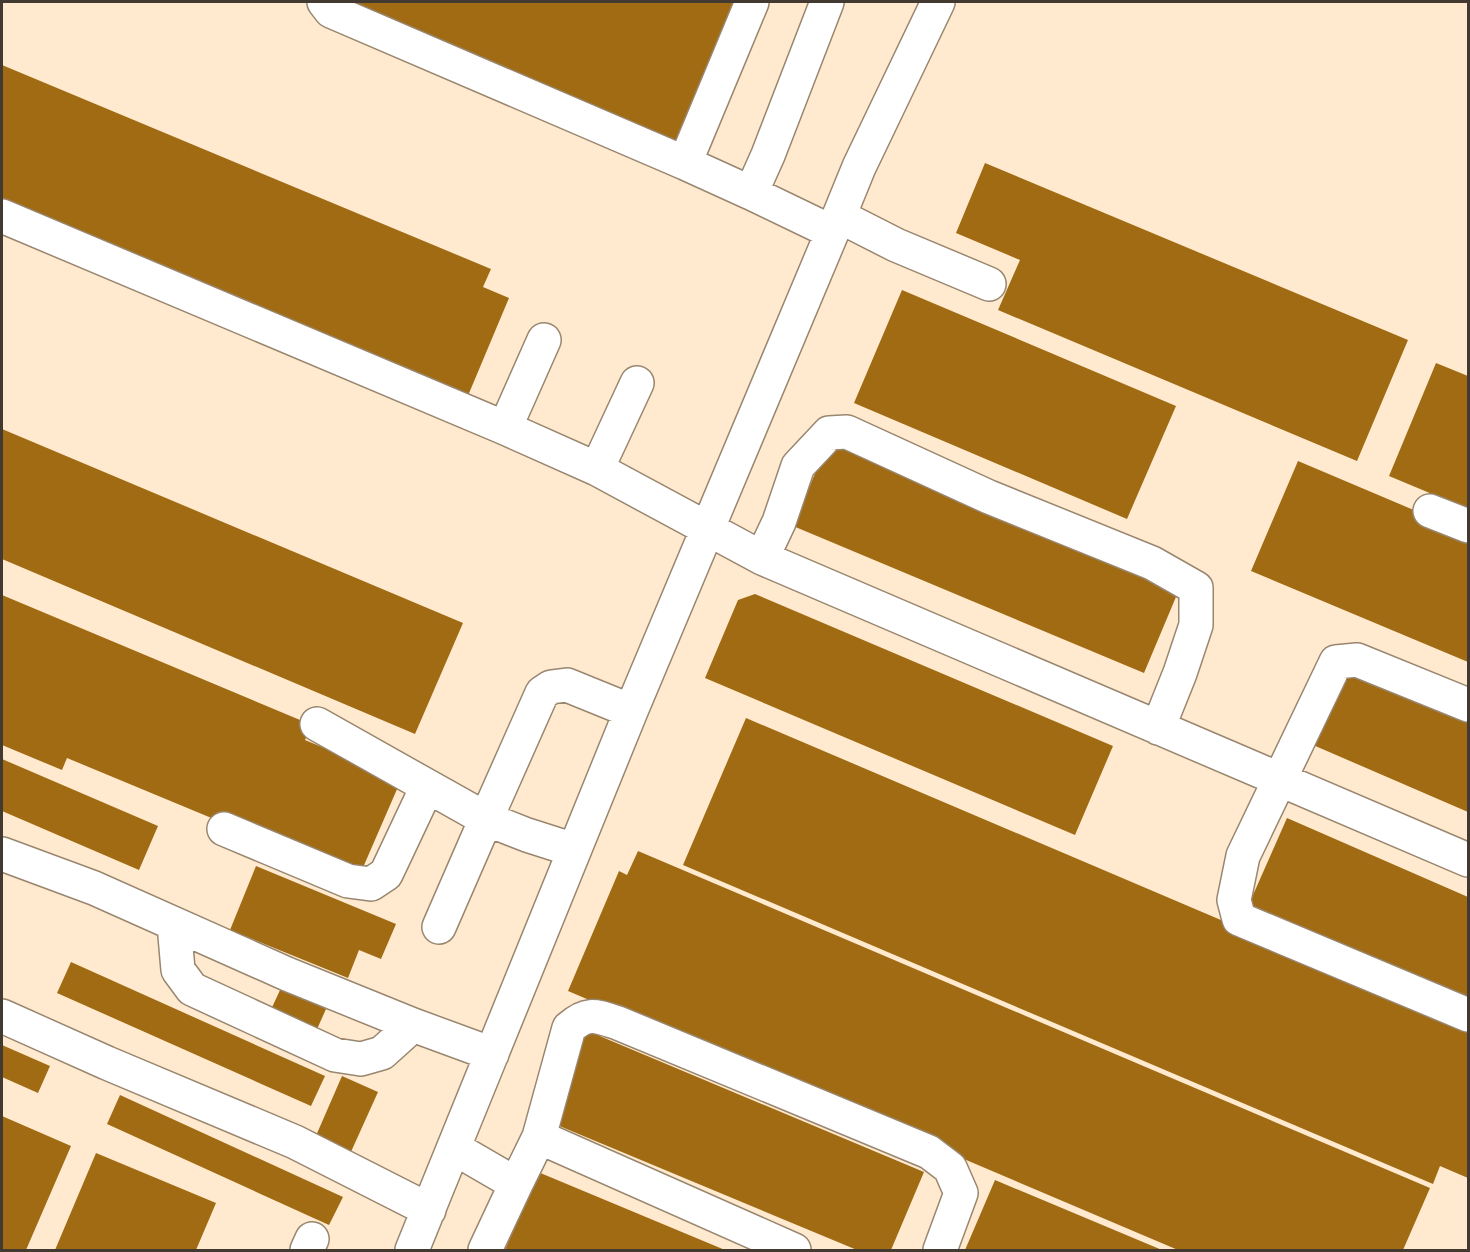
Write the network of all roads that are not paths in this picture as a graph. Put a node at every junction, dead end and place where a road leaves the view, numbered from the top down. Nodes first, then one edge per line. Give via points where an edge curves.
1 (324, 2) edge
2 (752, 2) edge
3 (827, 2) edge
4 (938, 2) edge
5 (685, 163) junction
6 (751, 193) junction
7 (2, 216) edge
8 (836, 224) junction
9 (989, 284) dead end
10 (544, 340) dead end
11 (637, 383) dead end
12 (505, 428) junction
13 (597, 469) junction
14 (1430, 511) dead end
15 (1468, 526) edge
16 (707, 529) junction
17 (762, 558) junction
18 (1468, 705) edge
19 (631, 711) junction
20 (317, 724) dead end
21 (1158, 728) junction
22 (1280, 781) junction
23 (427, 787) junction
24 (486, 819) junction
25 (224, 829) dead end
26 (574, 850) junction
27 (2, 854) edge
28 (1468, 860) edge
29 (174, 924) junction
30 (439, 927) dead end
31 (1468, 1015) edge
32 (2, 1016) edge
33 (413, 1025) junction
34 (492, 1054) junction
35 (539, 1137) junction
36 (454, 1148) junction
37 (516, 1184) junction
38 (429, 1210) junction
39 (412, 1251) edge
40 (485, 1251) edge
41 (794, 1251) edge
42 (940, 1251) edge

1 - 5 street via 331,11
2 - 5 street
3 - 6 street
4 - 8 street
5 - 6 street
6 - 8 street
7 - 12 street
8 - 9 street
8 - 16 street
10 - 12 street
11 - 13 street
12 - 13 street
13 - 16 street
14 - 15 street
16 - 17 street
16 - 19 street
17 - 21 street
17 - 21 street via 798,466 829,434 847,432 989,497 1152,563 1196,588 1196,625
18 - 22 street via 1357,660 1336,662
19 - 24 street via 567,686 551,687 542,693
19 - 26 street
20 - 23 street
21 - 22 street
22 - 28 street
22 - 31 street via 1243,856 1234,900 1239,919
23 - 24 street
23 - 25 street via 386,874 372,884 348,881
24 - 26 street
24 - 30 street
26 - 34 street
27 - 29 street via 94,888
29 - 33 street
29 - 33 street via 178,970 192,989 335,1055 361,1059 382,1053
32 - 38 street via 295,1142
33 - 34 street
34 - 36 street
35 - 37 street
35 - 41 street
35 - 42 street via 569,1028 580,1019 593,1016 618,1023 929,1152 950,1168 961,1193
36 - 37 street
36 - 38 street
37 - 40 street
38 - 39 street

